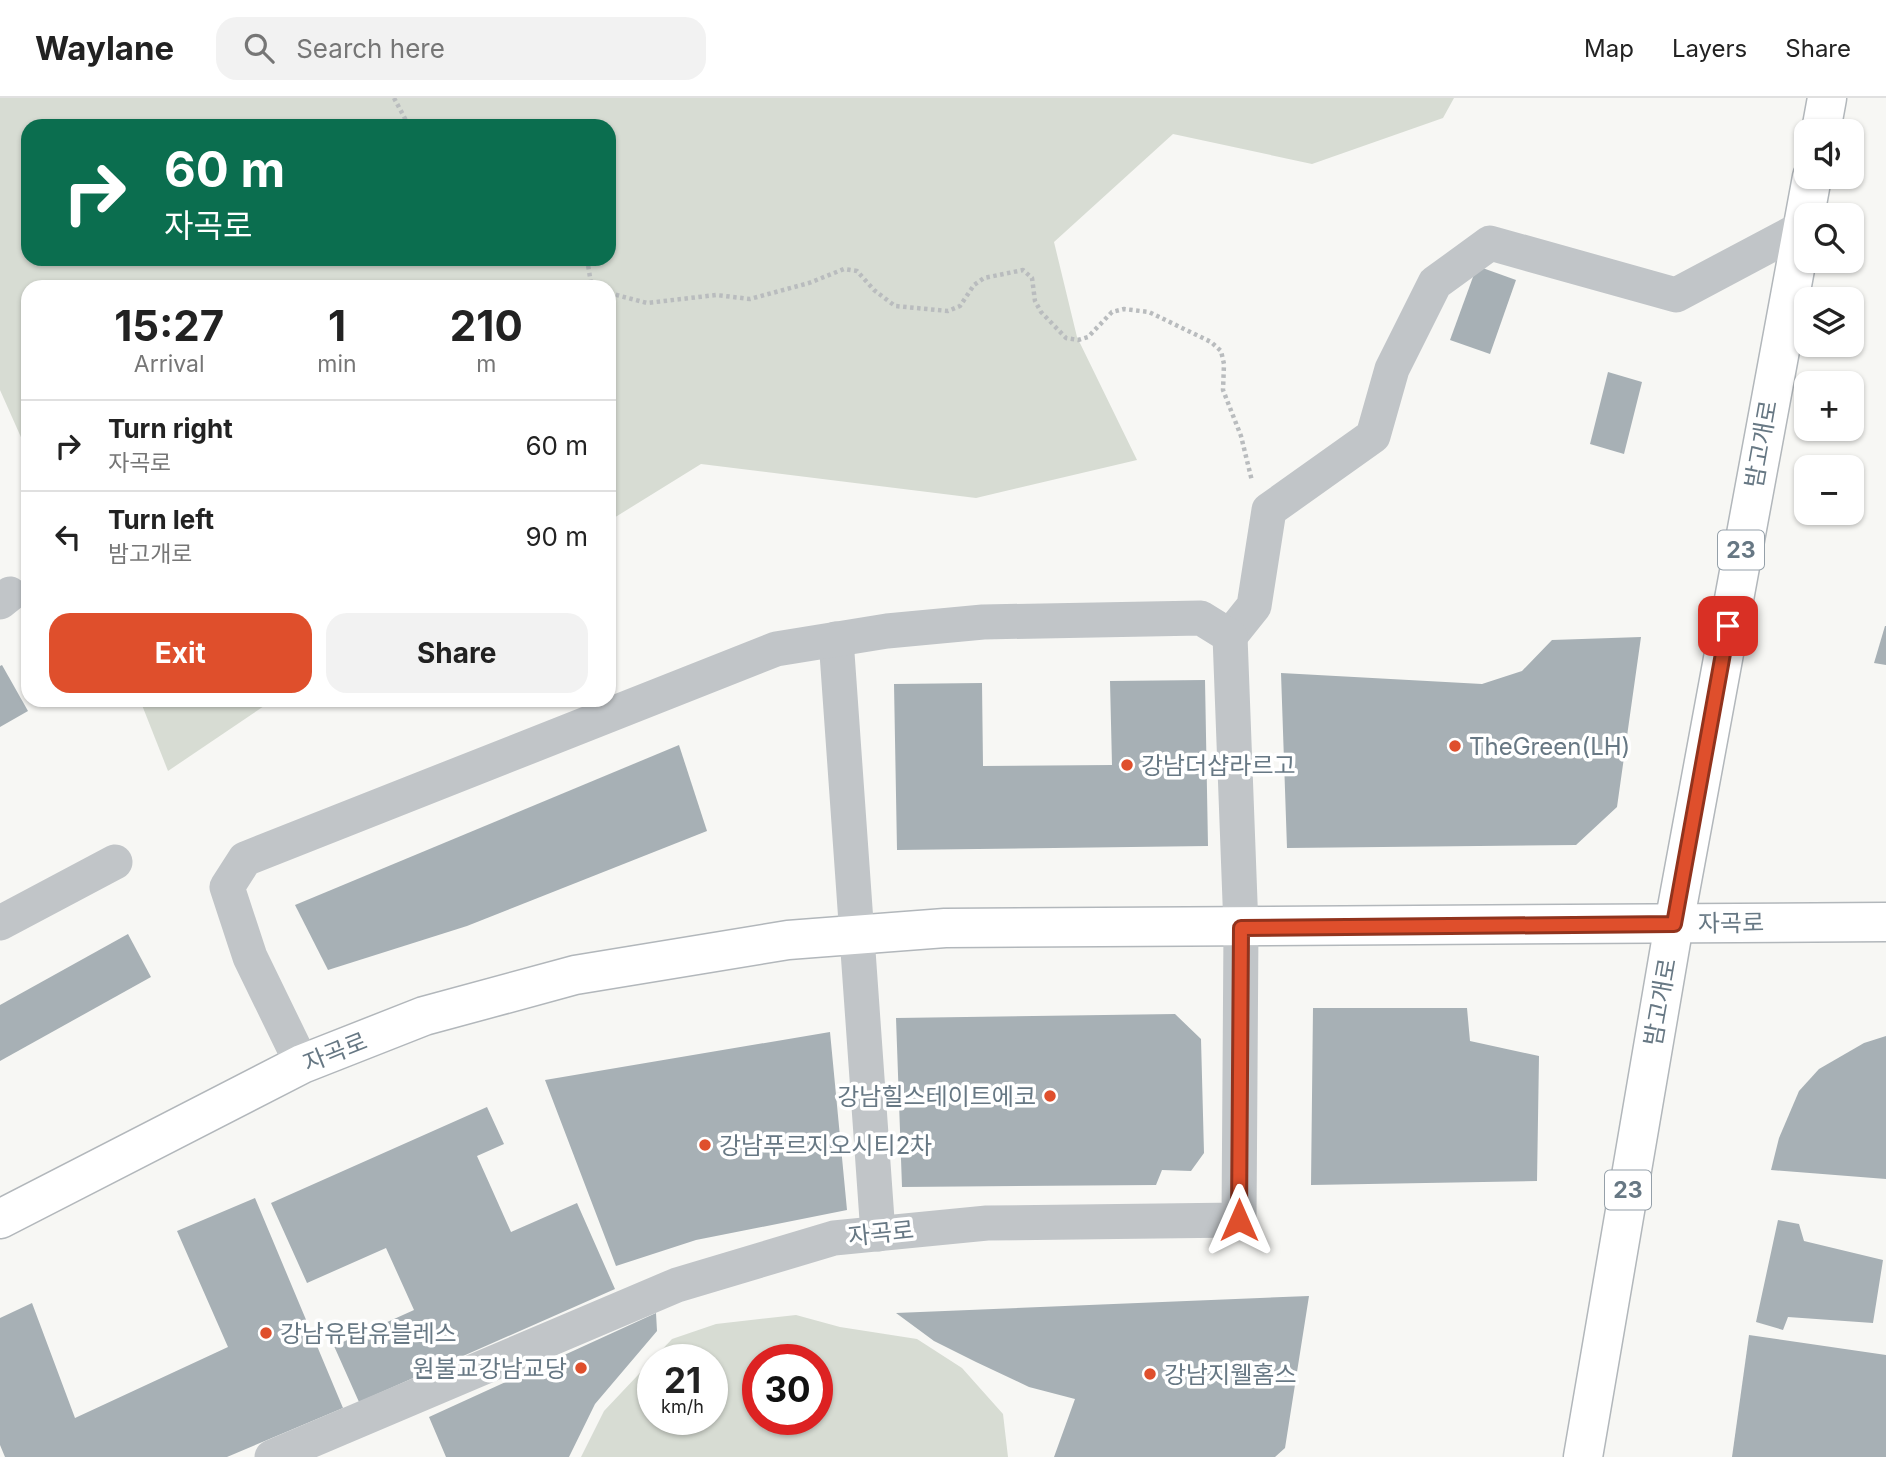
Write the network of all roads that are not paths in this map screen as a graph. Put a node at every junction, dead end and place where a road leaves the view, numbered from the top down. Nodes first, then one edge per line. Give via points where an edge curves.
1 (1827, 98) edge
2 (1823, 119) edge
3 (1794, 232) edge
4 (1794, 272) edge
5 (1230, 636) junction
6 (836, 639) junction
7 (115, 862) dead end
8 (1886, 922) edge
9 (0, 923) edge
10 (1674, 924) junction
11 (1241, 928) junction
12 (855, 935) junction
13 (302, 1064) junction
14 (0, 1219) edge
15 (878, 1234) junction
16 (272, 1457) edge
17 (1583, 1457) edge

1 - 2 main road
3 - 5 street via 1676,295 1490,243 1435,283 1392,369 1373,436 1269,510 1254,606
4 - 10 main road, 밤고개로 / 23
5 - 6 street via 1201,618 983,622
5 - 11 street
6 - 12 street
6 - 13 street via 776,649 245,859 227,887 250,957
7 - 9 street
8 - 10 main road, 자곡로
10 - 11 main road, 자곡로
10 - 17 main road, 밤고개로 / 23
11 - 12 main road, 자곡로 via 945,928
11 - 15 street, 자곡로 via 1239,1220 987,1223
12 - 13 main road, 자곡로 via 788,940 575,975 424,1016
12 - 15 street
13 - 14 main road, 자곡로
15 - 16 street, 자곡로 via 834,1238 677,1285

